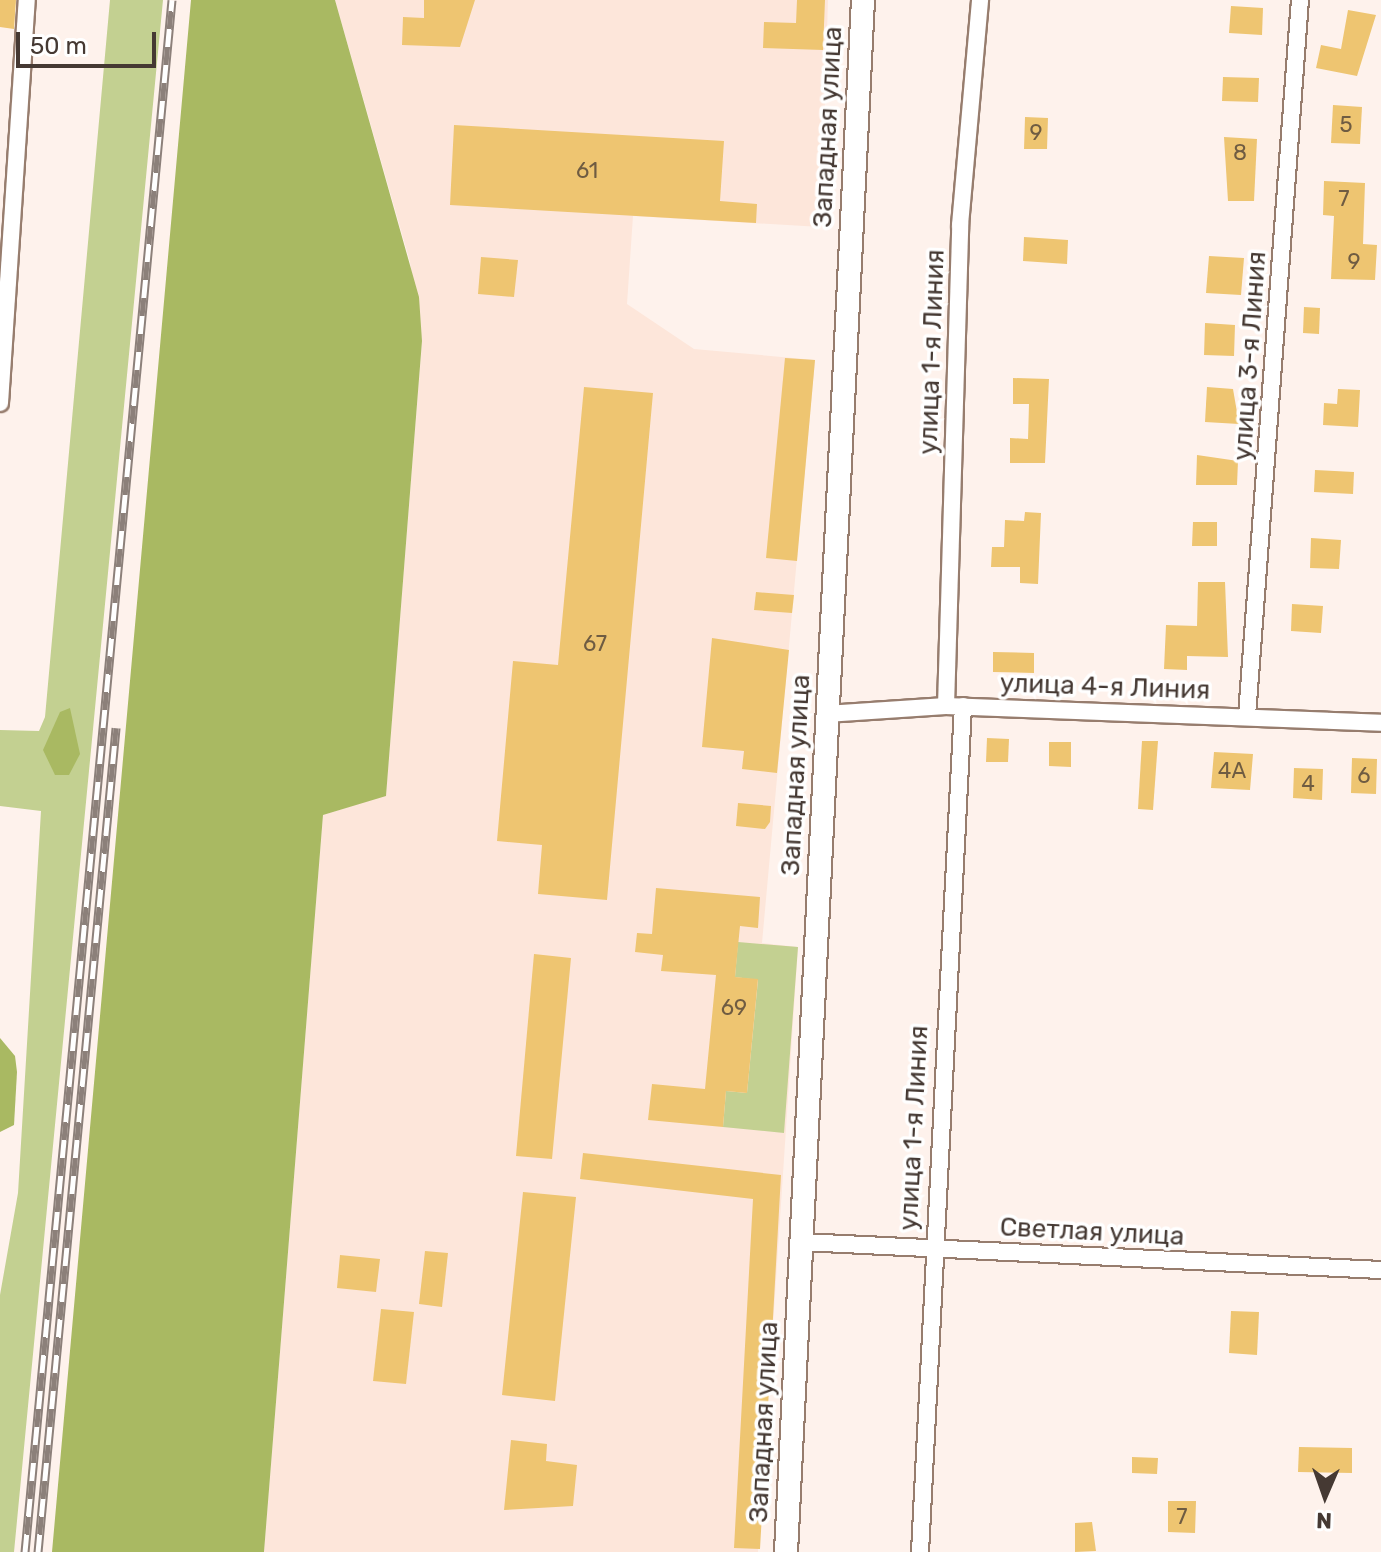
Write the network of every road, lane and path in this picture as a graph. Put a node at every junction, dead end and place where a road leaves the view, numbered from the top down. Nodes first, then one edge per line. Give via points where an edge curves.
1 (27, 0) edge
2 (863, 0) edge
3 (980, 0) edge
4 (1300, 0) edge
5 (0, 403) edge
6 (946, 706) junction
7 (963, 706) junction
8 (826, 714) junction
9 (1247, 716) junction
10 (1381, 723) edge
11 (802, 1242) junction
12 (930, 1248) junction
13 (1381, 1270) edge
14 (786, 1552) edge
15 (920, 1552) edge

1 - 5 street
2 - 8 street, Западная улица
3 - 6 street, улица 1-я Линия via 960,225
4 - 9 street, улица 3-я Линия
6 - 7 street, улица 4-я Линия
6 - 8 street, улица 4-я Линия
7 - 9 street, улица 4-я Линия
7 - 12 street, улица 1-я Линия
8 - 11 street, Западная улица
9 - 10 street, улица 4-я Линия
11 - 12 street, Светлая улица
11 - 14 street, Западная улица
12 - 13 street, Светлая улица
12 - 15 street, улица 1-я Линия

